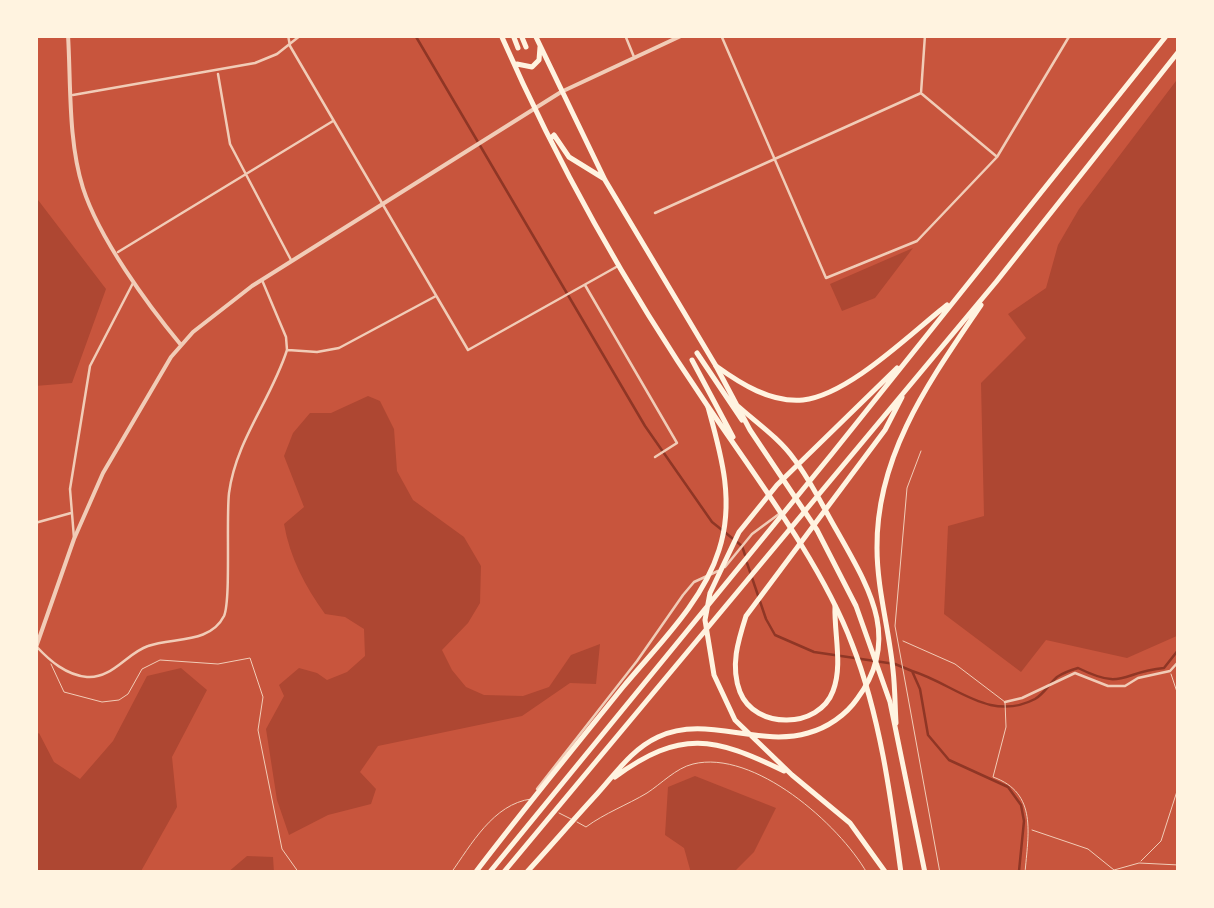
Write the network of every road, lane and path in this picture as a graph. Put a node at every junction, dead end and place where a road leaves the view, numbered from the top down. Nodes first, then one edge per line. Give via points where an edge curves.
1 (68, 35) edge
2 (288, 35) edge
3 (301, 35) edge
4 (501, 35) edge
5 (512, 35) edge
6 (521, 35) edge
7 (535, 35) edge
8 (625, 35) edge
9 (683, 35) edge
10 (721, 35) edge
11 (925, 35) edge
12 (1070, 35) edge
13 (1167, 35) edge
14 (290, 46) junction
15 (540, 47) junction
16 (1177, 53) edge
17 (512, 58) junction
18 (635, 58) junction
19 (217, 71) junction
20 (561, 92) junction
21 (921, 93) junction
22 (72, 95) junction
23 (536, 110) junction
24 (335, 120) junction
25 (551, 143) junction
26 (998, 157) junction
27 (774, 160) junction
28 (246, 174) junction
29 (605, 180) junction
30 (383, 201) junction
31 (655, 213) dead end
32 (117, 253) junction
33 (292, 262) junction
34 (619, 266) junction
35 (262, 280) junction
36 (134, 281) junction
37 (996, 282) junction
38 (584, 284) junction
39 (436, 296) junction
40 (958, 297) junction
41 (180, 344) junction
42 (287, 350) junction
43 (910, 356) junction
44 (716, 366) junction
45 (908, 386) junction
46 (739, 406) junction
47 (708, 407) junction
48 (750, 430) junction
49 (737, 446) junction
50 (921, 451) dead end
51 (655, 457) dead end
52 (71, 513) junction
53 (779, 514) junction
54 (35, 523) edge
55 (74, 539) junction
56 (834, 606) junction
57 (900, 640) junction
58 (36, 647) edge
59 (1179, 660) edge
60 (51, 664) junction
61 (1170, 670) junction
62 (1179, 698) edge
63 (1005, 702) junction
64 (896, 723) junction
65 (792, 775) junction
66 (608, 782) junction
67 (1179, 786) edge
68 (531, 799) joint
69 (545, 806) dead end
70 (1029, 829) junction
71 (1139, 863) junction
72 (1179, 865) edge
73 (505, 870) edge
74 (299, 873) edge
75 (451, 873) edge
76 (475, 873) edge
77 (489, 873) edge
78 (526, 873) edge
79 (868, 873) edge
80 (886, 873) edge
81 (902, 873) edge
82 (925, 873) edge
83 (940, 873) edge
84 (1024, 873) edge

1 - 22 street
2 - 14 street
3 - 14 street
4 - 17 main road
5 - 6 main road via 522,47
7 - 15 main road
8 - 18 street
9 - 18 street
10 - 27 street
11 - 21 street
12 - 26 street
13 - 40 main road
14 - 19 street via 255,64
14 - 24 street
15 - 17 main road via 532,68
15 - 20 main road
16 - 37 main road
17 - 23 main road
18 - 20 street
19 - 22 street
19 - 28 street via 230,144
20 - 23 street
20 - 29 main road
21 - 26 street
21 - 27 street
22 - 32 street via 83,190
23 - 25 main road
23 - 30 street
24 - 28 street
24 - 30 street
25 - 29 main road via 552,135 569,157
25 - 34 main road
26 - 27 street via 916,241 826,278
27 - 31 street
28 - 32 street
28 - 33 street
29 - 44 main road
30 - 33 street
30 - 39 street
32 - 36 street
33 - 35 street
34 - 38 street
34 - 47 main road
35 - 41 street
35 - 42 street
36 - 41 street
36 - 52 street via 90,366
37 - 45 main road
37 - 64 main road via 928,382 890,464 877,548
38 - 39 street via 468,350
38 - 51 street via 677,443
39 - 42 street via 339,348
40 - 43 main road
40 - 44 main road via 854,377 803,400 760,393
41 - 55 street via 103,473
42 - 60 street via 233,474 227,604 214,629 136,650 99,676
43 - 65 main road via 777,484 739,532 710,593 705,620 722,698 735,720
43 - 77 main road
44 - 46 main road
45 - 56 main road via 885,430 746,616 734,672 751,709 778,720 819,711 832,694 838,660
45 - 73 main road
46 - 48 main road
46 - 66 main road via 792,456 867,585 879,657 851,708 830,724 774,737 690,728 656,738
47 - 49 main road
47 - 76 main road via 726,476 719,550 675,624
48 - 49 main road via 695,357
48 - 64 main road via 818,530 874,650
49 - 53 main road
50 - 57 lane via 907,488 896,614
52 - 54 street
52 - 55 street
53 - 56 main road
53 - 68 street via 726,566 683,594
55 - 58 street
56 - 81 main road via 859,663
57 - 63 lane via 956,664
57 - 83 lane
58 - 60 street
59 - 61 street
60 - 74 lane via 64,692 102,702 128,694 142,670 160,660 218,664 250,658 263,697 258,730 282,849
61 - 62 lane
61 - 63 street via 1124,686 1075,673
63 - 70 lane via 993,777 1022,797
64 - 82 main road
65 - 66 main road via 736,750 698,743 662,748
65 - 80 main road via 850,823
66 - 78 main road
67 - 71 lane via 1161,842
68 - 75 lane via 517,800 485,826
69 - 79 lane via 586,827 684,768 728,762 772,782 815,814
70 - 71 lane via 1088,849 1114,870
70 - 84 lane
71 - 72 lane

